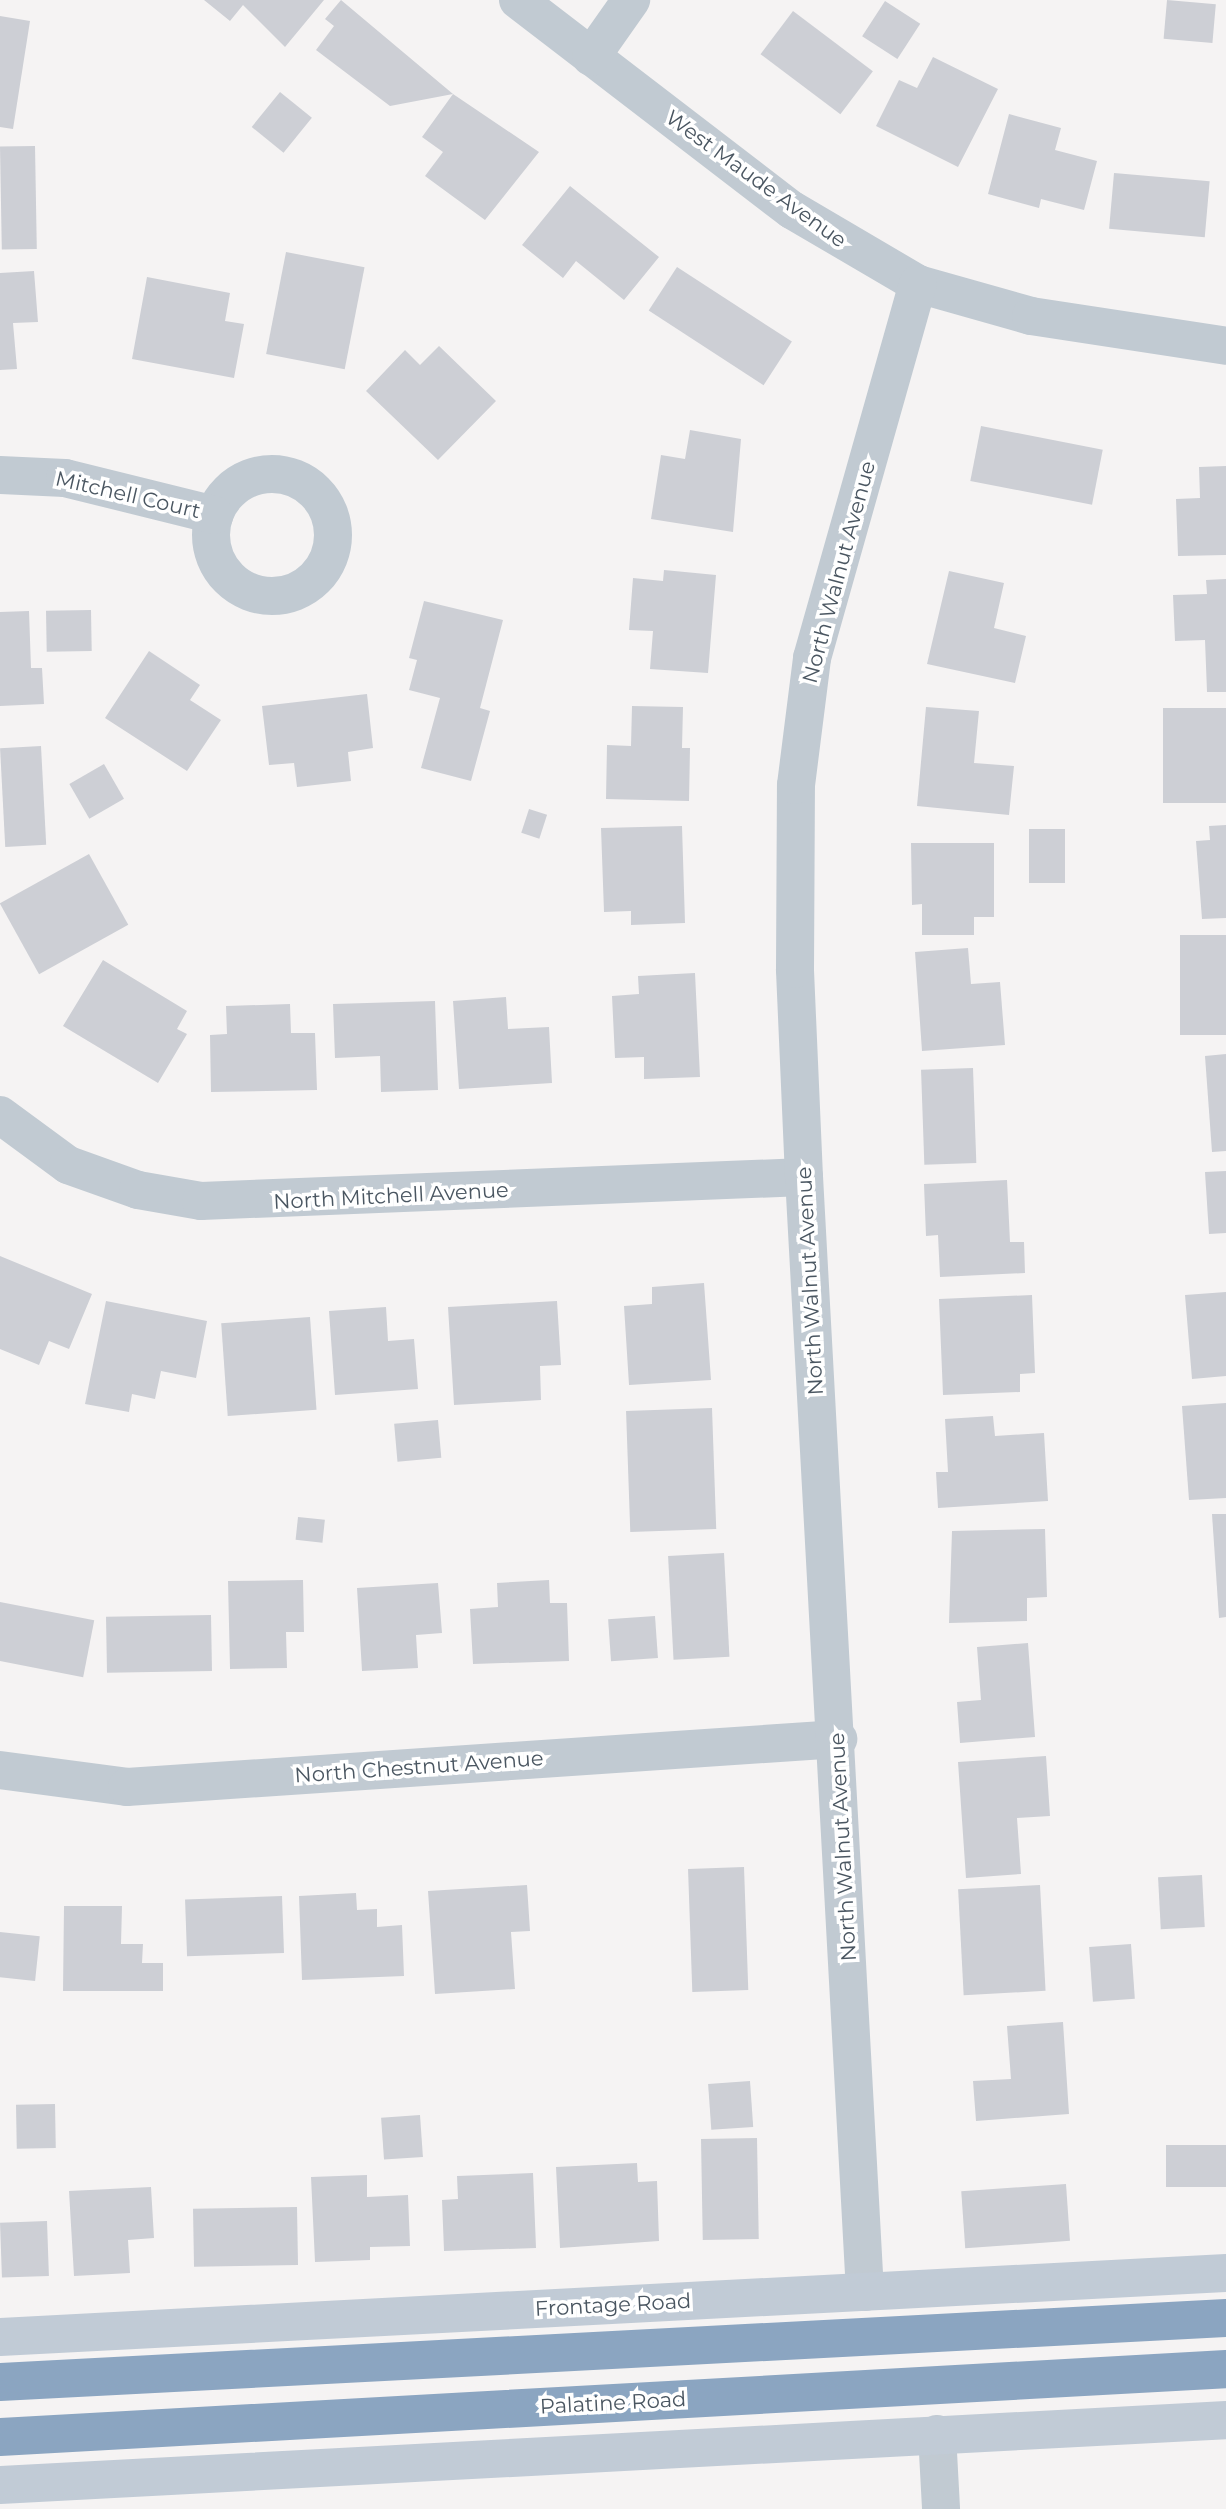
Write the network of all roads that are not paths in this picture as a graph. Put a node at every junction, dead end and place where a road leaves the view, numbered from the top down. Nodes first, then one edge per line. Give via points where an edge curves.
1 (518, 0) edge
2 (631, 0) edge
3 (591, 57) junction
4 (918, 284) junction
5 (1226, 346) edge
6 (0, 475) edge
7 (215, 515) dead end
8 (0, 1115) edge
9 (804, 1177) junction
10 (838, 1739) junction
11 (0, 1770) edge
12 (1226, 2273) edge
13 (865, 2292) junction
14 (1226, 2318) edge
15 (0, 2337) edge
16 (1226, 2369) edge
17 (0, 2382) edge
18 (1226, 2420) edge
19 (937, 2434) junction
20 (0, 2437) edge
21 (0, 2485) edge
22 (941, 2509) edge

1 - 3 street, West Maude Avenue
2 - 3 street
3 - 4 street, West Maude Avenue via 792,210
4 - 5 street, West Maude Avenue via 1031,316
4 - 9 street, North Walnut Avenue via 812,658 803,725 794,860
6 - 7 street, Mitchell Court via 65,478
8 - 9 street, North Mitchell Avenue via 68,1165 138,1190 201,1201
9 - 10 street, North Walnut Avenue
10 - 11 street, North Chestnut Avenue via 127,1787
10 - 13 street, North Walnut Avenue
12 - 13 street, Frontage Road
13 - 15 street, Frontage Road
14 - 17 highway
16 - 20 highway, Palatine Road
18 - 19 street
19 - 21 street
19 - 22 street

